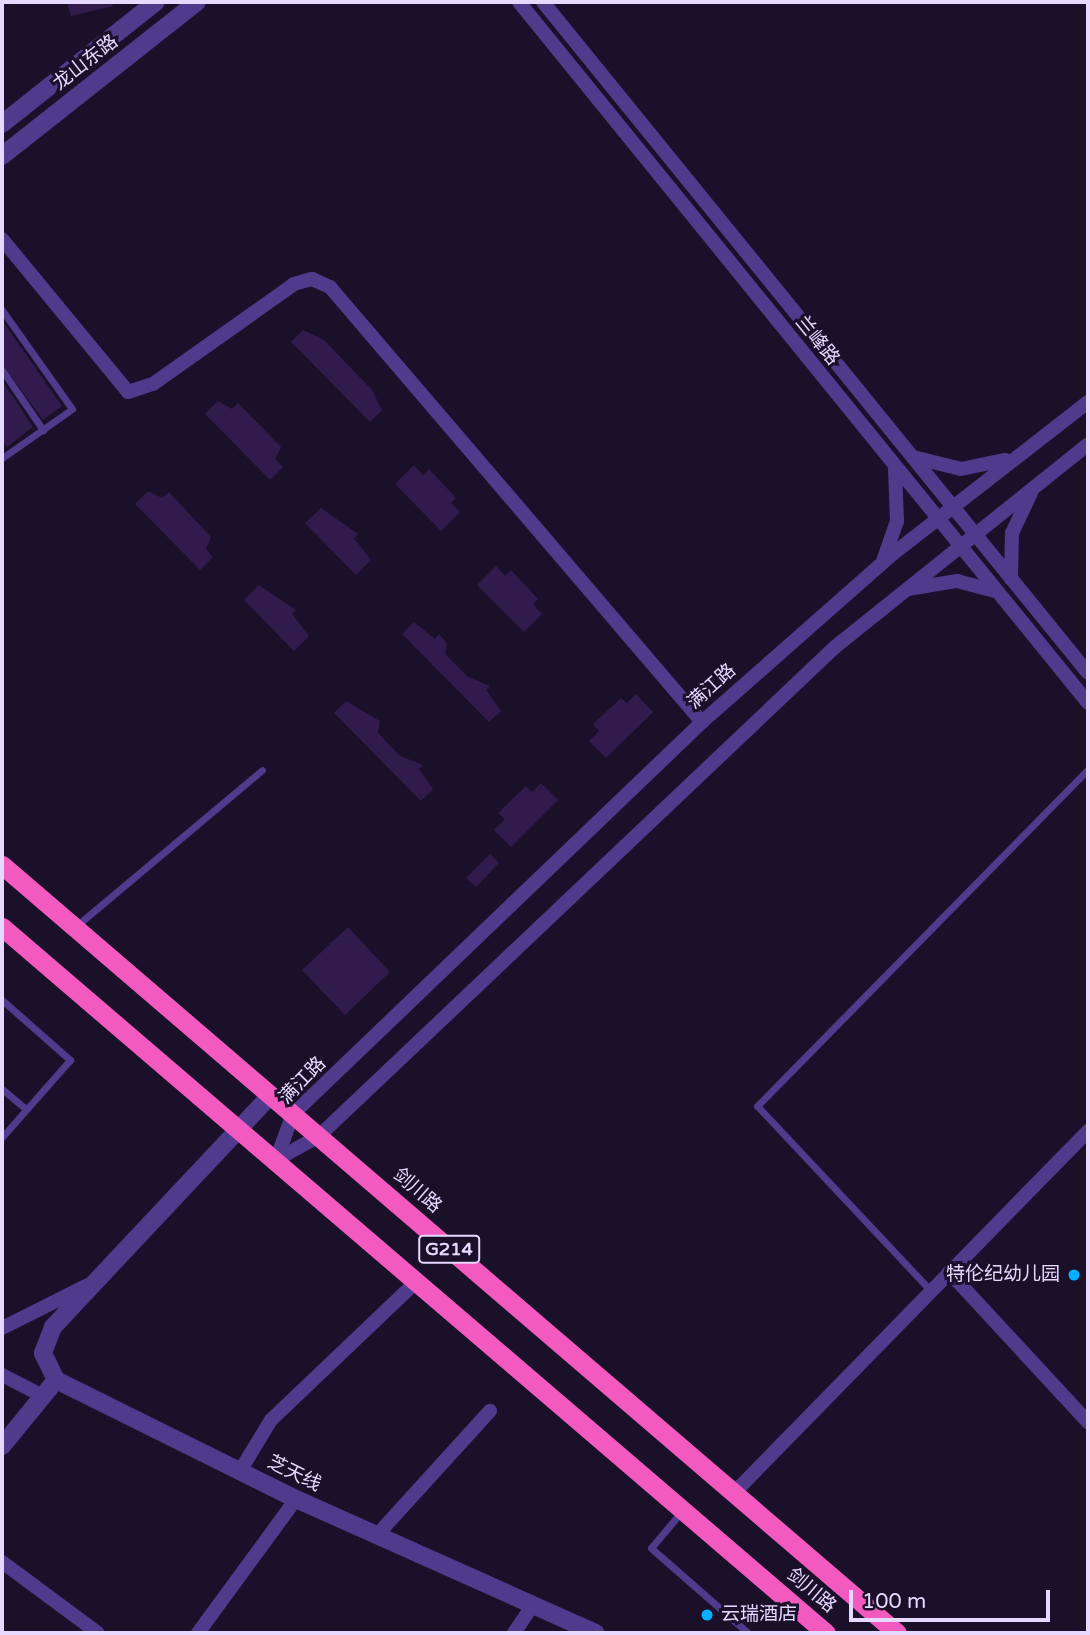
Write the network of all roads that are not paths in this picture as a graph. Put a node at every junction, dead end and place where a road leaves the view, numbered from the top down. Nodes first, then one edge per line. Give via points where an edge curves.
1 (156, 2) edge
2 (197, 2) edge
3 (519, 2) edge
4 (543, 2) edge
5 (2, 124) edge
6 (2, 156) edge
7 (2, 239) edge
8 (2, 310) edge
9 (2, 370) edge
10 (1088, 402) edge
11 (43, 430) junction
12 (1088, 444) edge
13 (1028, 447) junction
14 (909, 456) junction
15 (2, 457) edge
16 (895, 467) junction
17 (1046, 477) junction
18 (951, 507) junction
19 (936, 519) junction
20 (973, 533) junction
21 (958, 545) junction
22 (881, 564) junction
23 (1012, 581) junction
24 (900, 592) junction
25 (996, 592) junction
26 (1088, 673) edge
27 (1088, 703) edge
28 (702, 722) junction
29 (1088, 769) edge
30 (262, 770) dead end
31 (2, 865) edge
32 (2, 927) edge
33 (75, 928) junction
34 (2, 1000) edge
35 (2, 1089) edge
36 (271, 1095) junction
37 (26, 1110) junction
38 (293, 1114) junction
39 (239, 1127) junction
40 (1088, 1130) edge
41 (319, 1136) junction
42 (2, 1137) edge
43 (276, 1160) junction
44 (949, 1272) junction
45 (94, 1282) junction
46 (416, 1282) junction
47 (931, 1291) junction
48 (2, 1328) edge
49 (2, 1375) edge
50 (56, 1380) junction
51 (43, 1396) junction
52 (490, 1411) dead end
53 (1088, 1423) edge
54 (2, 1446) edge
55 (240, 1471) junction
56 (733, 1494) junction
57 (296, 1499) junction
58 (683, 1511) junction
59 (377, 1535) junction
60 (2, 1562) edge
61 (533, 1605) junction
62 (200, 1632) edge
63 (98, 1633) edge
64 (514, 1633) edge
65 (595, 1633) edge
66 (748, 1633) edge
67 (826, 1633) edge
68 (897, 1633) edge

1 - 5 street, 龙山东路
2 - 6 street, 龙山东路
3 - 16 street, 兰峰路
4 - 14 street, 兰峰路
7 - 28 street via 114,382 128,392 153,384 294,284 316,280 330,286
8 - 11 lane via 72,409
9 - 11 lane
10 - 13 street, 满江路
11 - 15 lane
12 - 17 street
13 - 14 street via 975,469 948,468
13 - 18 street, 满江路
14 - 18 street, 兰峰路
16 - 19 street, 兰峰路
16 - 22 street via 897,521
17 - 20 street
17 - 23 street via 1016,520
18 - 19 street, 满江路
18 - 20 street, 兰峰路
19 - 21 street, 兰峰路
19 - 22 street, 满江路
20 - 21 street
20 - 23 street, 兰峰路
21 - 24 street
21 - 25 street, 兰峰路
22 - 28 street, 满江路
23 - 26 street, 兰峰路
24 - 25 street via 943,581
24 - 41 street via 729,745
25 - 27 street, 兰峰路
28 - 38 street, 满江路
29 - 47 lane via 757,1106
30 - 33 lane
31 - 33 highway, 剑川路 / G214
32 - 39 highway, 剑川路 / G214
33 - 36 highway, 剑川路 / G214
34 - 37 lane via 70,1060
35 - 37 lane
36 - 38 highway, 剑川路 / G214
36 - 39 street
37 - 42 lane
38 - 41 highway, 剑川路 / G214
38 - 43 street, 满江路
39 - 43 highway, 剑川路 / G214
39 - 45 street
40 - 44 street
41 - 43 street
41 - 56 highway, 剑川路 / G214
43 - 46 highway, 剑川路 / G214
44 - 47 street
44 - 53 street
45 - 48 street
45 - 50 street via 45,1341 44,1356
46 - 55 street via 271,1420
46 - 58 highway, 剑川路 / G214
47 - 56 street
49 - 51 street
50 - 51 street
50 - 55 street, 芝天线
51 - 54 street
52 - 59 street
55 - 57 street, 芝天线
56 - 68 highway, 剑川路 / G214
57 - 59 street, 芝天线
57 - 62 street
58 - 66 lane via 650,1548
58 - 67 highway, 剑川路 / G214
59 - 61 street, 芝天线
60 - 63 street
61 - 64 street
61 - 65 street, 芝天线

